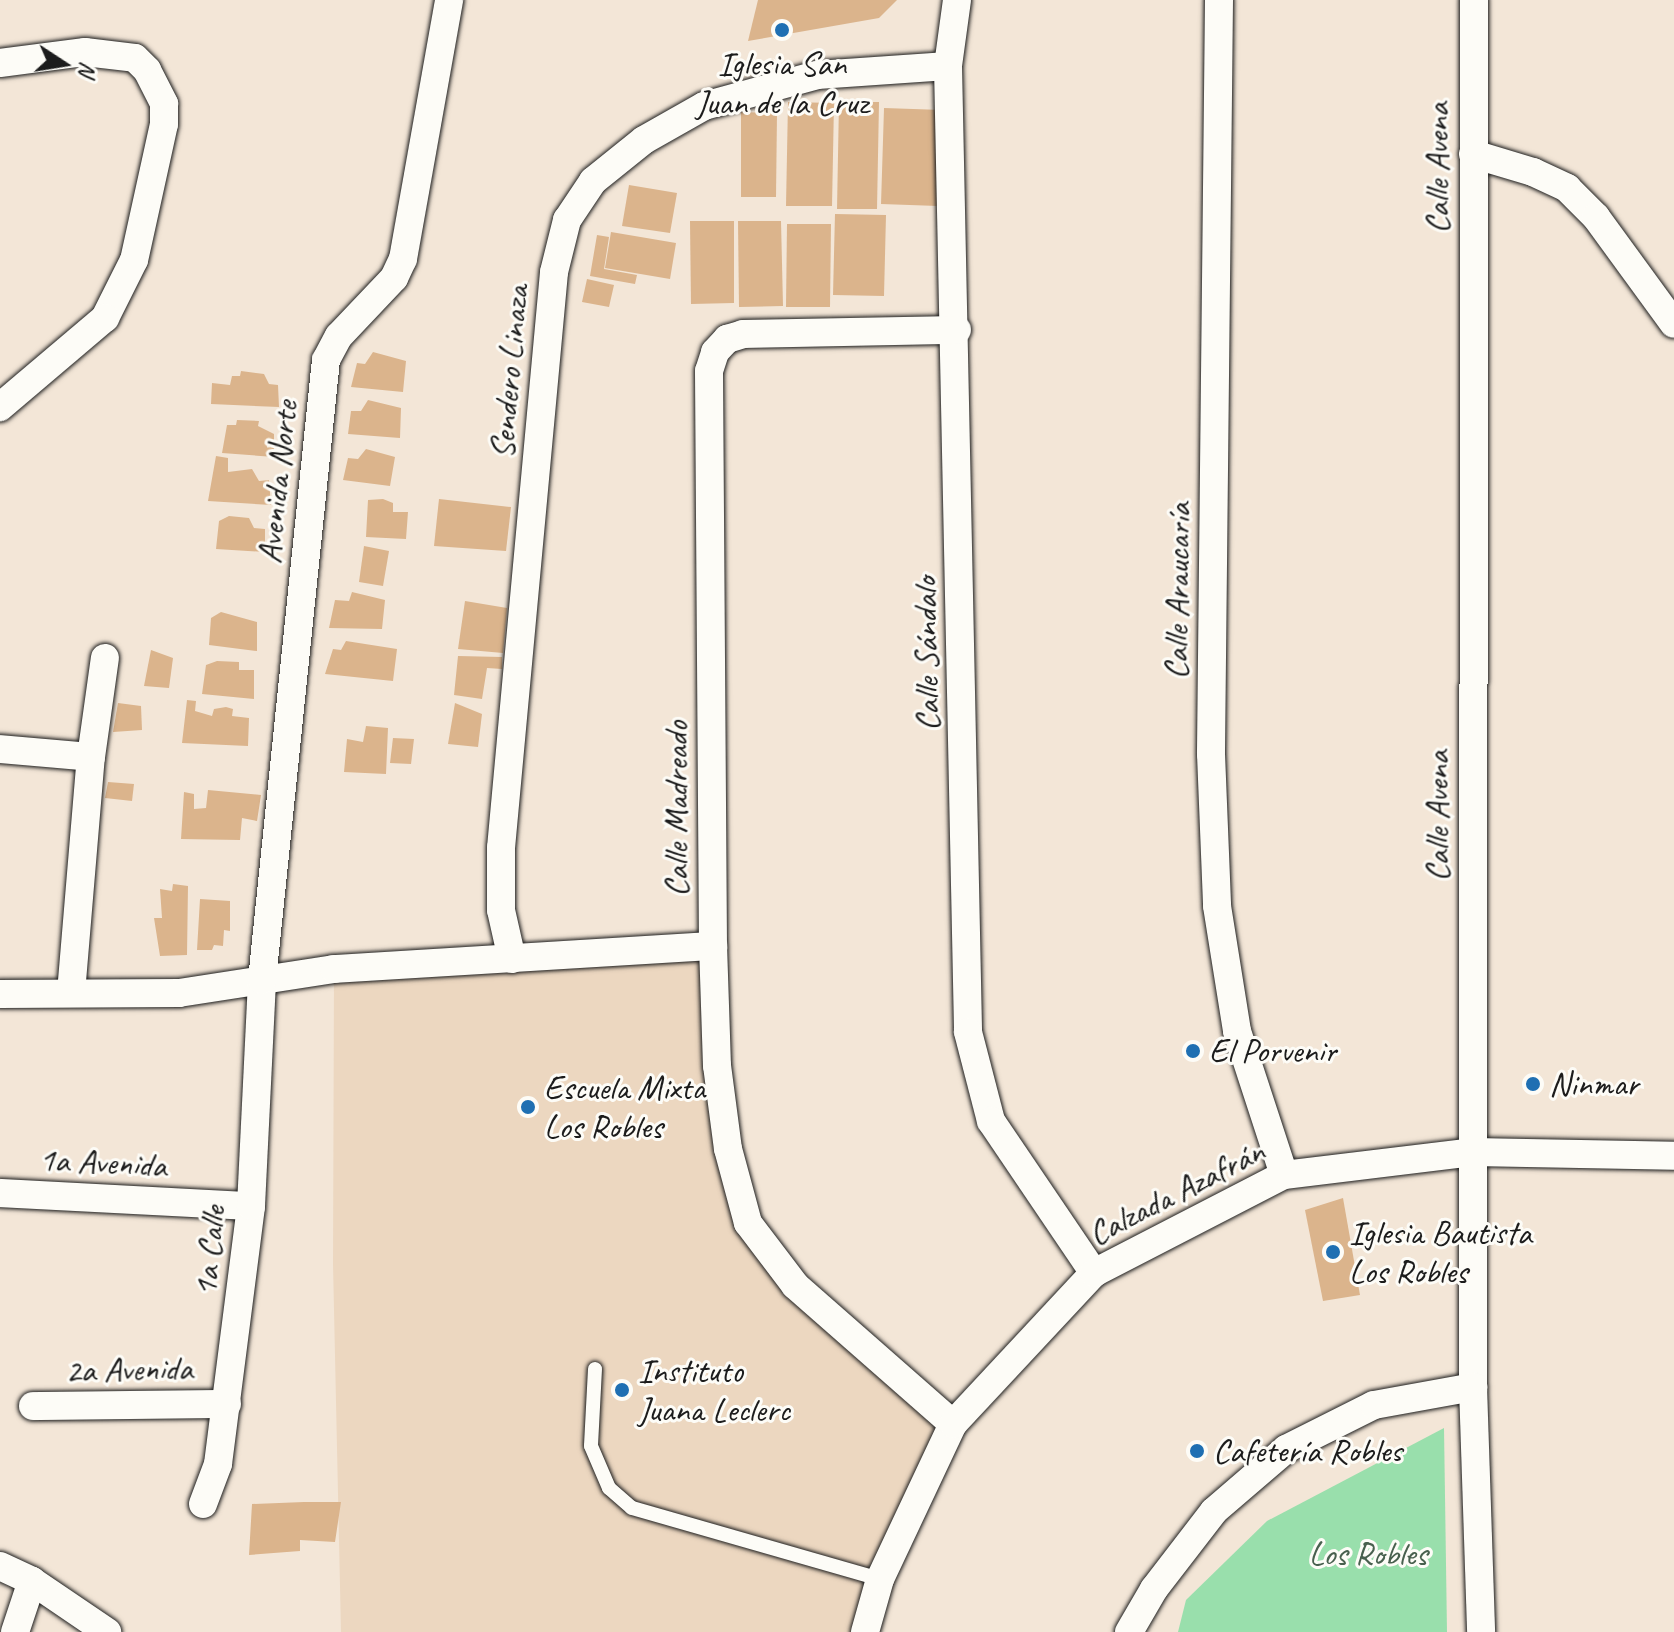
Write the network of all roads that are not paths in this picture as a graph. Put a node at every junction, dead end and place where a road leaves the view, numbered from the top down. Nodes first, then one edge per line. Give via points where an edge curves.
1 (449, 0) edge
2 (957, 0) edge
3 (1219, 0) edge
4 (1474, 0) edge
5 (0, 63) edge
6 (948, 66) junction
7 (1473, 154) junction
8 (1674, 324) edge
9 (957, 330) junction
10 (0, 407) edge
11 (105, 658) dead end
12 (0, 749) edge
13 (91, 757) junction
14 (713, 946) junction
15 (512, 959) junction
16 (261, 991) junction
17 (71, 993) junction
18 (0, 994) edge
19 (1473, 1152) junction
20 (1674, 1156) edge
21 (1284, 1175) junction
22 (0, 1193) edge
23 (251, 1206) junction
24 (1094, 1273) junction
25 (595, 1369) dead end
26 (1473, 1387) junction
27 (227, 1404) junction
28 (33, 1406) dead end
29 (953, 1424) junction
30 (203, 1504) dead end
31 (0, 1566) edge
32 (880, 1579) junction
33 (32, 1581) junction
34 (15, 1632) edge
35 (107, 1632) edge
36 (865, 1632) edge
37 (1129, 1632) edge
38 (1481, 1632) edge

1 - 16 street, Avenida Norte via 403,259 394,278 339,336 326,360
2 - 6 street, Calle Sándalo
3 - 21 street, Calle Araucaría via 1211,754 1217,906 1237,1031
4 - 7 street, Calle Avena
5 - 10 street via 85,52 135,58 164,104 134,260 105,318
6 - 9 street, Calle Sándalo
6 - 15 street, Sendero Linaza via 817,75 704,106 644,140 593,181 567,220 550,314 501,848 501,910
7 - 8 street via 1567,188 1596,217
7 - 19 street, Calle Avena
9 - 14 street, Calle Madreado via 743,334 727,339 715,352 709,371
9 - 24 street, Calle Sándalo via 968,1032 991,1121
11 - 13 street
12 - 13 street
13 - 17 street
14 - 15 street
14 - 29 street, Calle Madreado via 723,1107 748,1223 795,1285
15 - 16 street via 334,969
16 - 17 street
16 - 23 street, 1a Calle
17 - 18 street
19 - 20 street, Calzada Azafrán
19 - 21 street, Calzada Azafrán
19 - 26 street, Calle Avena
21 - 24 street, Calzada Azafrán
22 - 23 street, 1a Avenida
23 - 27 street, 1a Calle
24 - 29 street, Calzada Azafrán
25 - 32 lane via 591,1446 609,1488 632,1508
26 - 37 street via 1374,1405 1286,1449 1214,1511 1154,1589
26 - 38 street, Calle Avena
27 - 28 street, 2a Avenida
27 - 30 street, 1a Calle via 218,1464
29 - 32 street, Calzada Azafrán
31 - 33 street
32 - 36 street, Calzada Azafrán
33 - 34 street
33 - 35 street

